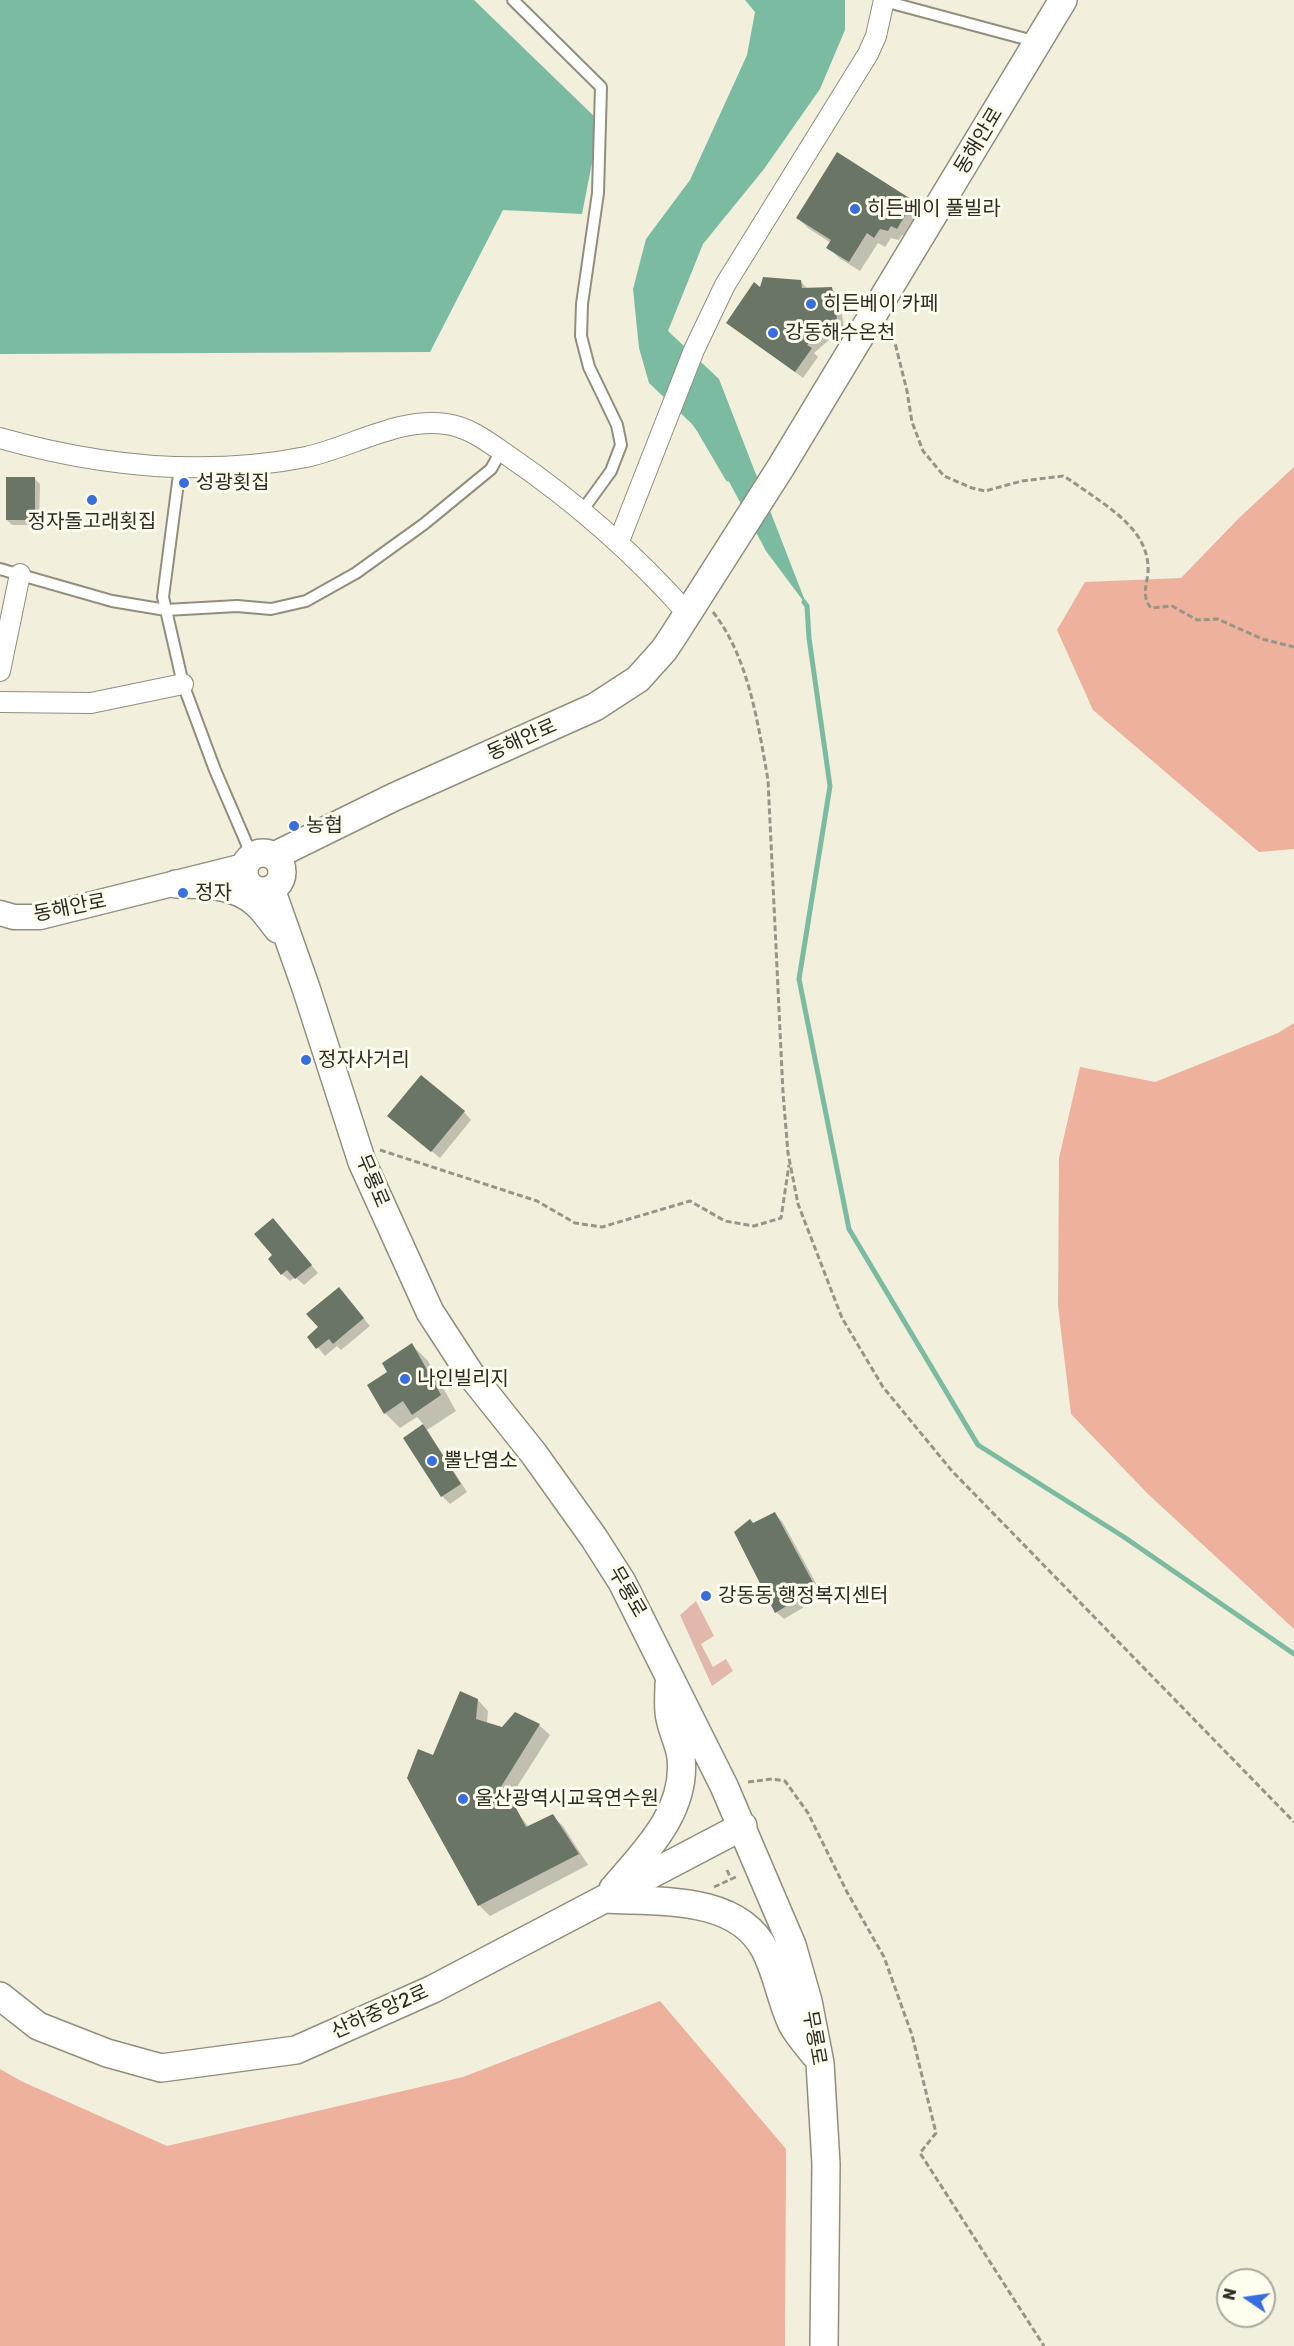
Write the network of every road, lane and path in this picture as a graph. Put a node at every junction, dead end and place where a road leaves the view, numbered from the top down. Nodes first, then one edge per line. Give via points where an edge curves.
1 (513, 0) edge
2 (884, 0) edge
3 (1063, 0) edge
4 (1038, 43) junction
5 (882, 301) junction
6 (0, 438) edge
7 (501, 451) junction
8 (180, 467) junction
9 (582, 511) junction
10 (619, 541) junction
11 (0, 569) edge
12 (20, 574) junction
13 (694, 604) junction
14 (166, 610) junction
15 (1294, 647) edge
16 (0, 671) edge
17 (183, 684) junction
18 (0, 702) edge
19 (257, 859) junction
20 (176, 884) junction
21 (0, 913) edge
22 (289, 942) junction
23 (356, 1142) junction
24 (790, 1161) junction
25 (670, 1676) junction
26 (724, 1786) junction
27 (1294, 1822) edge
28 (743, 1826) junction
29 (727, 1870) dead end
30 (742, 1874) dead end
31 (731, 1879) junction
32 (711, 1888) dead end
33 (604, 1899) junction
34 (0, 1996) edge
35 (820, 2063) junction
36 (824, 2346) edge
37 (1044, 2346) edge

1 - 9 lane via 601,87 598,193 581,336 589,367 617,425 621,445 611,471
2 - 4 lane
2 - 10 street via 868,54 725,285 694,350
3 - 4 main road, 동해안로
4 - 5 main road, 동해안로
5 - 13 main road, 동해안로
5 - 15 path via 894,336 912,422 923,451 944,476 985,491 1063,476 1114,510 1138,536 1145,550 1145,595 1151,608 1172,606 1197,620 1218,619 1262,639
6 - 8 street via 67,454
7 - 8 street via 473,432 431,423 414,424 291,460 229,467
7 - 9 street
7 - 14 lane via 491,469 424,524 356,573 306,601 271,609 237,606
8 - 14 lane via 163,597
9 - 10 street
10 - 13 street
11 - 12 lane
12 - 14 lane via 112,601
12 - 16 street
13 - 19 main road, 동해안로 via 652,664 612,697
13 - 24 path via 725,627 754,705 768,780 783,1093
14 - 17 lane
17 - 18 street via 91,703
17 - 19 lane via 215,770
19 - 20 street, 동해안로
19 - 22 main road, 무룡로 via 280,862 280,882 271,889
20 - 21 street, 동해안로 via 40,916
20 - 22 main road via 204,884 240,893 256,903
22 - 23 main road, 무룡로
23 - 24 path via 537,1201 575,1223 602,1227 690,1201 725,1221 754,1226 781,1218
23 - 25 main road, 무룡로 via 430,1312 471,1376 594,1538 622,1581
24 - 27 path via 798,1204 842,1318 883,1387 952,1471
25 - 26 main road, 무룡로
25 - 33 main road via 669,1713 681,1756 681,1785 672,1812 657,1837
26 - 28 main road, 무룡로
26 - 37 path via 772,1779 785,1781 808,1814 884,1957 912,2035 936,2133 920,2153
28 - 33 main road, 산하중앙2로
28 - 35 main road, 무룡로 via 792,1945
29 - 31 path
30 - 31 path
31 - 32 path
33 - 34 main road, 산하중앙2로 via 433,1989 296,2050 161,2068 107,2053 38,2026
33 - 35 main road via 691,1904 733,1917 765,1949 793,2025
35 - 36 main road, 무룡로 via 826,2164

